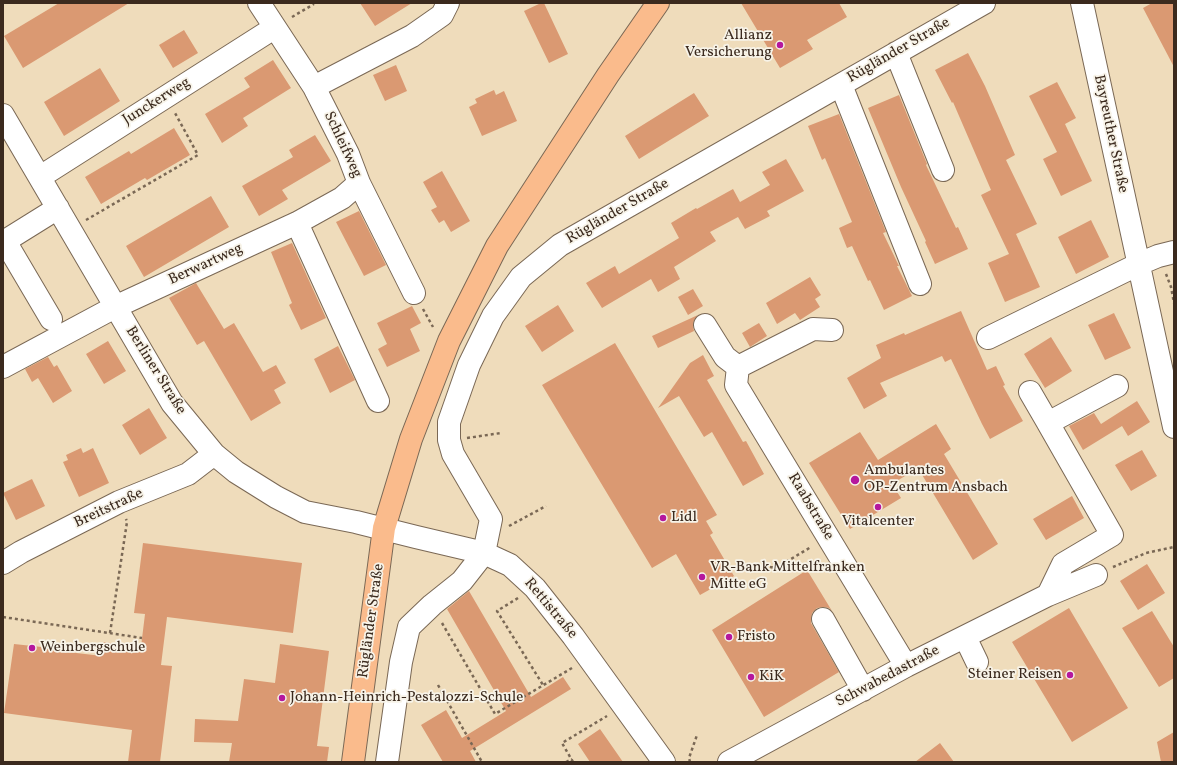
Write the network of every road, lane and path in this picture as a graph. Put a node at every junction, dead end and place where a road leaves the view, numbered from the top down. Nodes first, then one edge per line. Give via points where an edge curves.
1 (259, 3) edge
2 (448, 3) edge
3 (658, 3) edge
4 (984, 3) edge
5 (1082, 3) edge
6 (314, 4) dead end
7 (274, 28) junction
8 (896, 53) junction
9 (841, 84) junction
10 (314, 87) junction
11 (166, 97) junction
12 (3, 114) edge
13 (943, 170) dead end
14 (40, 177) junction
15 (359, 183) junction
16 (58, 208) junction
17 (297, 223) junction
18 (70, 229) junction
19 (1174, 252) edge
20 (1139, 264) junction
21 (920, 284) dead end
22 (414, 293) joint
23 (115, 307) junction
24 (51, 319) dead end
25 (705, 325) dead end
26 (832, 330) dead end
27 (436, 332) dead end
28 (988, 338) dead end
29 (3, 367) edge
30 (738, 367) junction
31 (1117, 386) dead end
32 (1030, 392) dead end
33 (378, 401) dead end
34 (1048, 423) junction
35 (1174, 427) edge
36 (501, 433) dead end
37 (465, 438) dead end
38 (214, 454) junction
39 (119, 502) junction
40 (546, 506) dead end
41 (384, 528) junction
42 (504, 529) dead end
43 (828, 537) junction
44 (1174, 547) edge
45 (484, 552) junction
46 (3, 563) edge
47 (764, 566) dead end
48 (1096, 575) joint
49 (535, 588) junction
50 (1048, 595) junction
51 (432, 605) junction
52 (3, 617) edge
53 (823, 619) dead end
54 (110, 633) junction
55 (965, 637) junction
56 (142, 638) dead end
57 (588, 658) junction
58 (977, 662) dead end
59 (906, 666) junction
60 (438, 685) dead end
61 (543, 685) junction
62 (863, 690) junction
63 (623, 706) junction
64 (697, 735) dead end
65 (572, 759) junction
66 (353, 762) edge
67 (387, 762) edge
68 (482, 762) edge
69 (566, 762) edge
70 (573, 762) edge
71 (664, 762) edge
72 (690, 762) edge
73 (729, 762) edge

1 - 7 street, Schleifweg
2 - 10 street via 442,15 412,36
3 - 41 main road, Rügländer Straße via 497,246 449,341 412,439
4 - 8 street, Rügländer Straße
5 - 20 street, Bayreuther Straße
6 - 7 path
7 - 10 street, Schleifweg
7 - 11 street, Junckerweg
8 - 9 street, Rügländer Straße
8 - 13 street
9 - 21 street
9 - 45 street, Rügländer Straße via 560,245 521,277 494,316 469,365 450,422 449,440 453,454 491,519
10 - 15 street, Schleifweg via 348,154
11 - 14 street, Junckerweg
11 - 18 path via 198,155
12 - 14 street, Berliner Straße
14 - 16 street, Berliner Straße
15 - 17 street, Berwartweg via 342,198
15 - 22 street, Schleifweg
16 - 18 street, Berliner Straße
16 - 24 street via 5,241
17 - 23 street, Berwartweg
17 - 33 street
18 - 23 street, Berliner Straße
19 - 20 street
20 - 28 street
20 - 35 street, Bayreuther Straße
22 - 27 path
23 - 29 street
23 - 38 street, Berliner Straße via 172,402
25 - 30 street via 725,357
26 - 30 street via 813,329
30 - 43 street, Raabstraße via 736,384
31 - 34 street
32 - 34 street
34 - 50 street via 1112,535 1063,564
36 - 37 path
38 - 39 street, Breitstraße via 188,474
38 - 41 street, Berliner Straße via 236,472 305,512
39 - 46 street, Breitstraße
39 - 54 path via 128,522
40 - 42 path
41 - 45 street, Rettistraße via 416,538
41 - 66 main road, Rügländer Straße
43 - 47 path via 776,568
43 - 59 street, Raabstraße
44 - 48 path via 1146,553
45 - 49 street, Rettistraße via 510,565
45 - 51 street via 462,581
48 - 50 street, Schwabedastraße
49 - 57 street, Rettistraße
49 - 61 path via 497,611
50 - 55 street, Schwabedastraße
51 - 61 path via 495,714
51 - 67 street via 409,627 401,662
52 - 54 path
53 - 62 street
54 - 56 path
55 - 58 street
55 - 59 street, Schwabedastraße
57 - 61 path
57 - 63 street, Rettistraße
59 - 62 street, Schwabedastraße
60 - 68 path
62 - 73 street, Schwabedastraße
63 - 65 path via 562,743
63 - 71 street, Rettistraße
64 - 72 path
65 - 69 path
65 - 70 path

